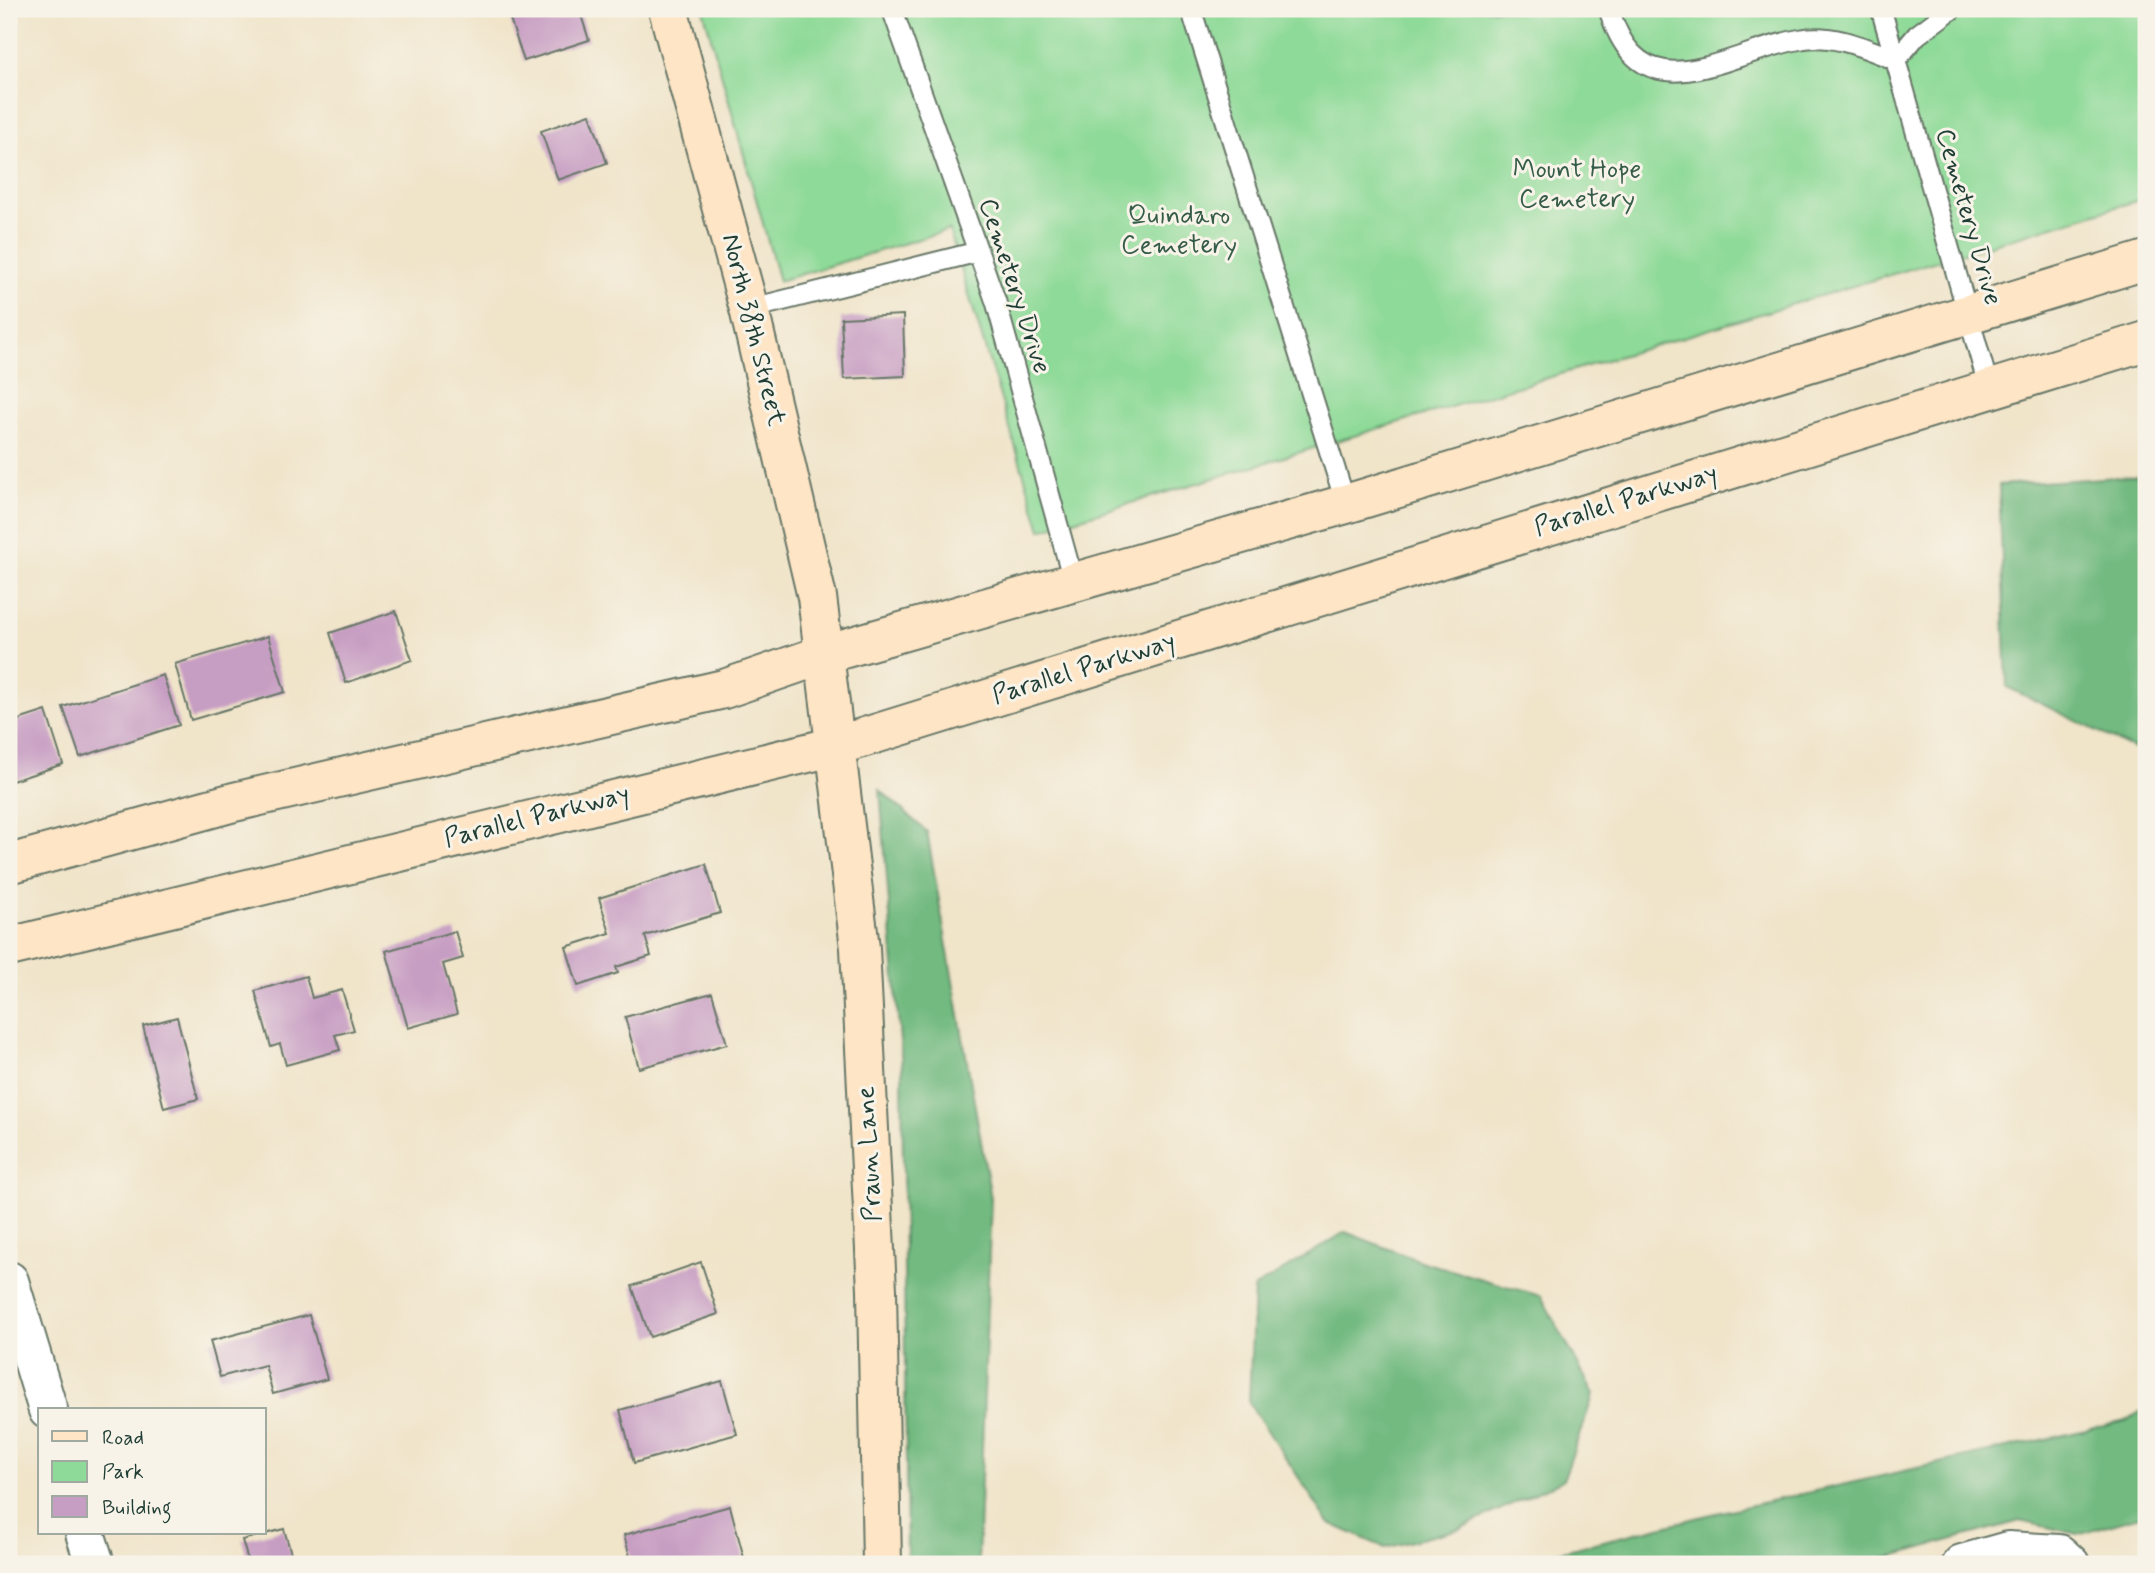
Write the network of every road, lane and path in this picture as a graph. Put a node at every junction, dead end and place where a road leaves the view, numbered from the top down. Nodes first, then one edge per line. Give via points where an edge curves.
1 (668, 9) edge
2 (892, 9) edge
3 (1191, 9) edge
4 (1609, 9) edge
5 (1881, 9) edge
6 (1952, 9) edge
7 (1896, 60) junction
8 (977, 252) junction
9 (2146, 260) edge
10 (750, 309) junction
11 (1968, 314) junction
12 (2146, 341) edge
13 (1989, 388) junction
14 (1346, 504) junction
15 (1074, 583) junction
16 (825, 654) junction
17 (836, 746) junction
18 (9, 864) edge
19 (9, 947) edge
20 (9, 1281) edge
21 (47, 1408) edge
22 (85, 1534) edge
23 (95, 1564) edge
24 (882, 1564) edge
25 (1962, 1564) edge
26 (2070, 1564) edge

1 - 10 main road, North 38th Street
2 - 8 lane, Cemetery Drive
3 - 14 lane
4 - 7 lane via 1627,49 1643,65 1664,72 1688,71 1803,38 1827,38
5 - 7 lane, Cemetery Drive
6 - 7 lane via 1917,35
7 - 11 lane, Cemetery Drive
8 - 10 lane
8 - 15 lane, Cemetery Drive via 996,302
9 - 11 main road
10 - 16 main road, North 38th Street via 817,597
11 - 13 lane, Cemetery Drive
11 - 14 main road
12 - 13 main road, Parallel Parkway
13 - 17 main road, Parallel Parkway
14 - 15 main road
15 - 16 main road
16 - 17 main road, North 38th Street
16 - 18 main road via 724,689 234,802
17 - 19 main road, Parallel Parkway
17 - 24 main road, Praun Lane via 860,948 877,1290
20 - 21 street
22 - 23 street
25 - 26 street via 2008,1551 2059,1554

